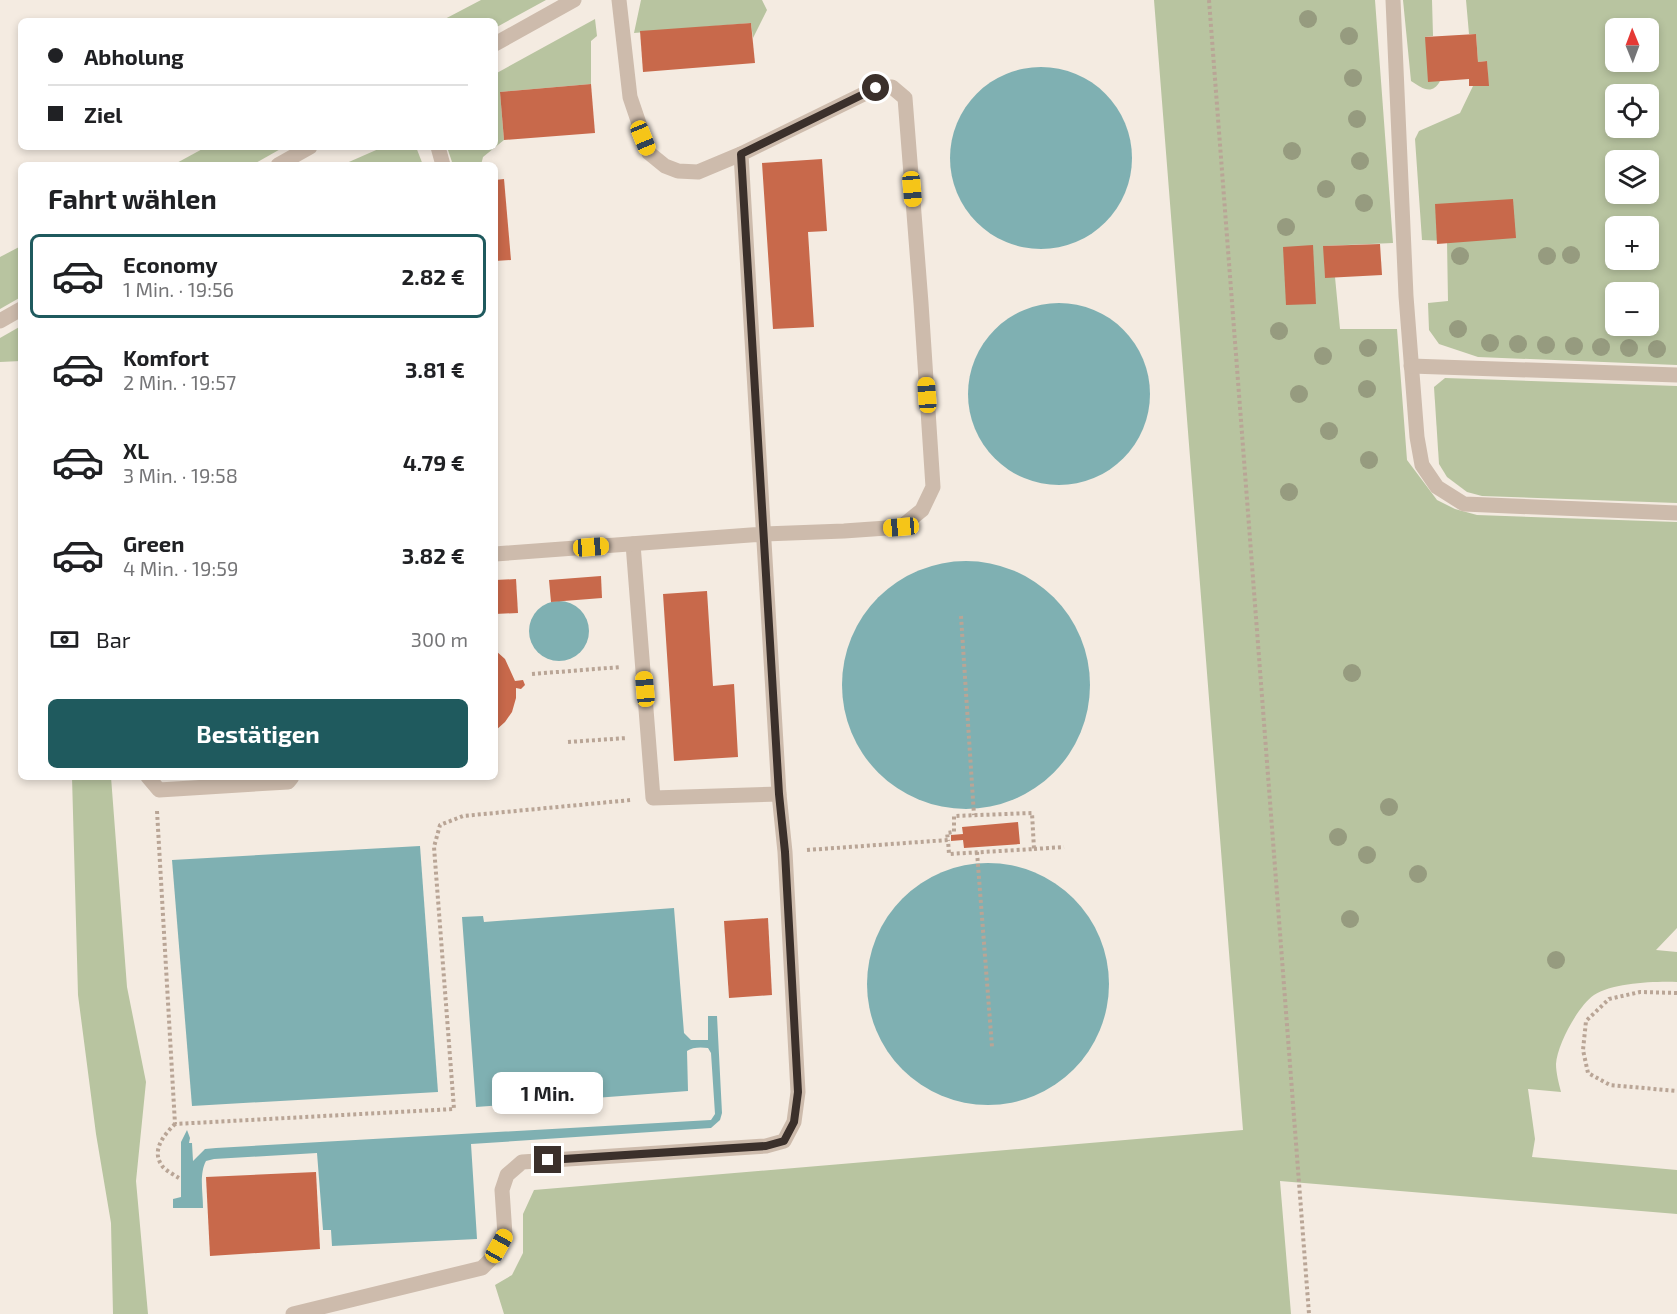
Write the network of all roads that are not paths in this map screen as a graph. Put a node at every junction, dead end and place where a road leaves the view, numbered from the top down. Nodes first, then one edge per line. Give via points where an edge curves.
1 (574, 0) edge
2 (619, 0) edge
3 (1393, 0) edge
4 (498, 42) edge
5 (305, 150) edge
6 (741, 154) junction
7 (283, 162) edge
8 (18, 311) edge
9 (0, 321) edge
10 (1411, 366) junction
11 (1677, 375) edge
12 (1677, 513) edge
13 (764, 534) junction
14 (633, 544) junction
15 (498, 554) edge
16 (151, 780) edge
17 (290, 780) edge
18 (779, 794) junction
19 (293, 1314) edge

1 - 4 street
2 - 6 street via 630,97 649,153 665,166 698,172
3 - 10 street
5 - 7 street
6 - 13 street
6 - 13 street via 876,88 892,87 904,98 933,487 922,510 901,527
8 - 9 street
10 - 11 street
10 - 12 street via 1422,465 1437,487 1464,504
13 - 14 street
13 - 18 street
14 - 15 street
14 - 18 street via 653,798
16 - 17 street via 159,790
18 - 19 street via 798,1092 794,1122 784,1141 766,1146 522,1162 507,1175 502,1190 505,1235 482,1268

